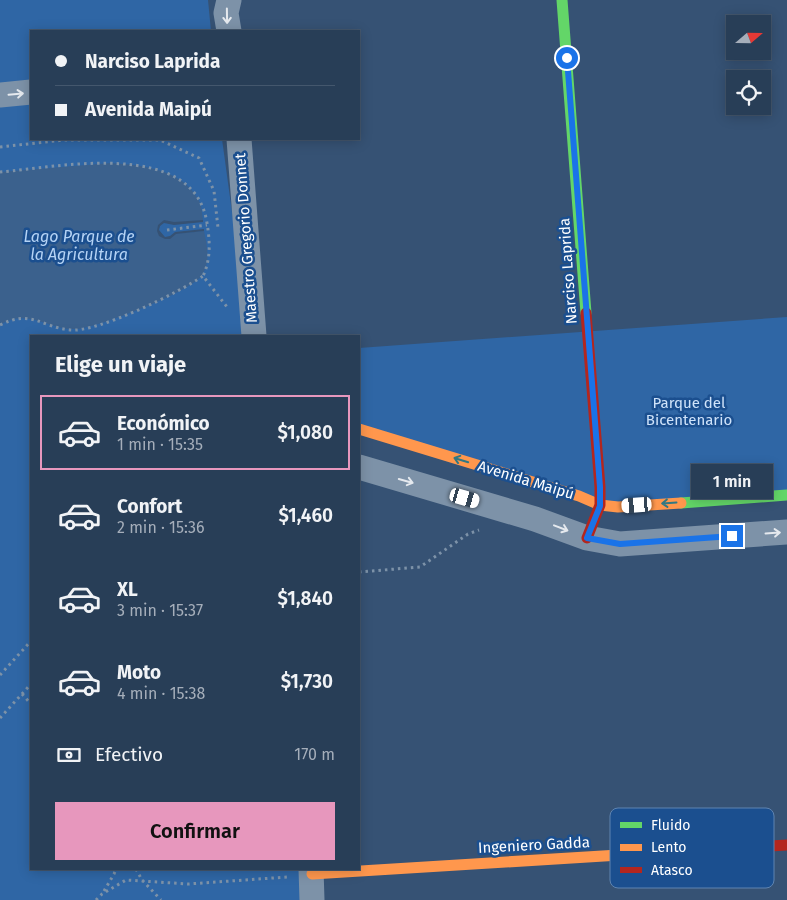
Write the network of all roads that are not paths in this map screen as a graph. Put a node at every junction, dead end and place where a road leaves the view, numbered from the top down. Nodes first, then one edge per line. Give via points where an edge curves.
1 (229, 0) edge
2 (562, 0) edge
3 (228, 30) edge
4 (30, 92) edge
5 (0, 95) edge
6 (239, 140) edge
7 (254, 335) edge
8 (360, 429) edge
9 (360, 467) edge
10 (787, 495) edge
11 (600, 506) junction
12 (787, 532) edge
13 (587, 538) junction
14 (787, 845) edge
15 (774, 846) edge
16 (610, 855) edge
17 (360, 868) edge
18 (330, 870) edge
19 (312, 871) edge
20 (312, 900) edge

1 -> 3 street via 226,13
2 - 11 street, Narciso Laprida
5 -> 4 street
6 - 7 street, Maestro Gregorio Donnet
11 -> 8 street, Avenida Maipú via 579,496
9 -> 13 street via 535,519
10 -> 11 street, Avenida Maipú
11 - 13 street, Narciso Laprida
13 -> 12 street via 620,544
14 - 15 street, Ingeniero Gadda
16 - 17 street, Ingeniero Gadda
18 - 19 street, Ingeniero Gadda
19 - 20 street

